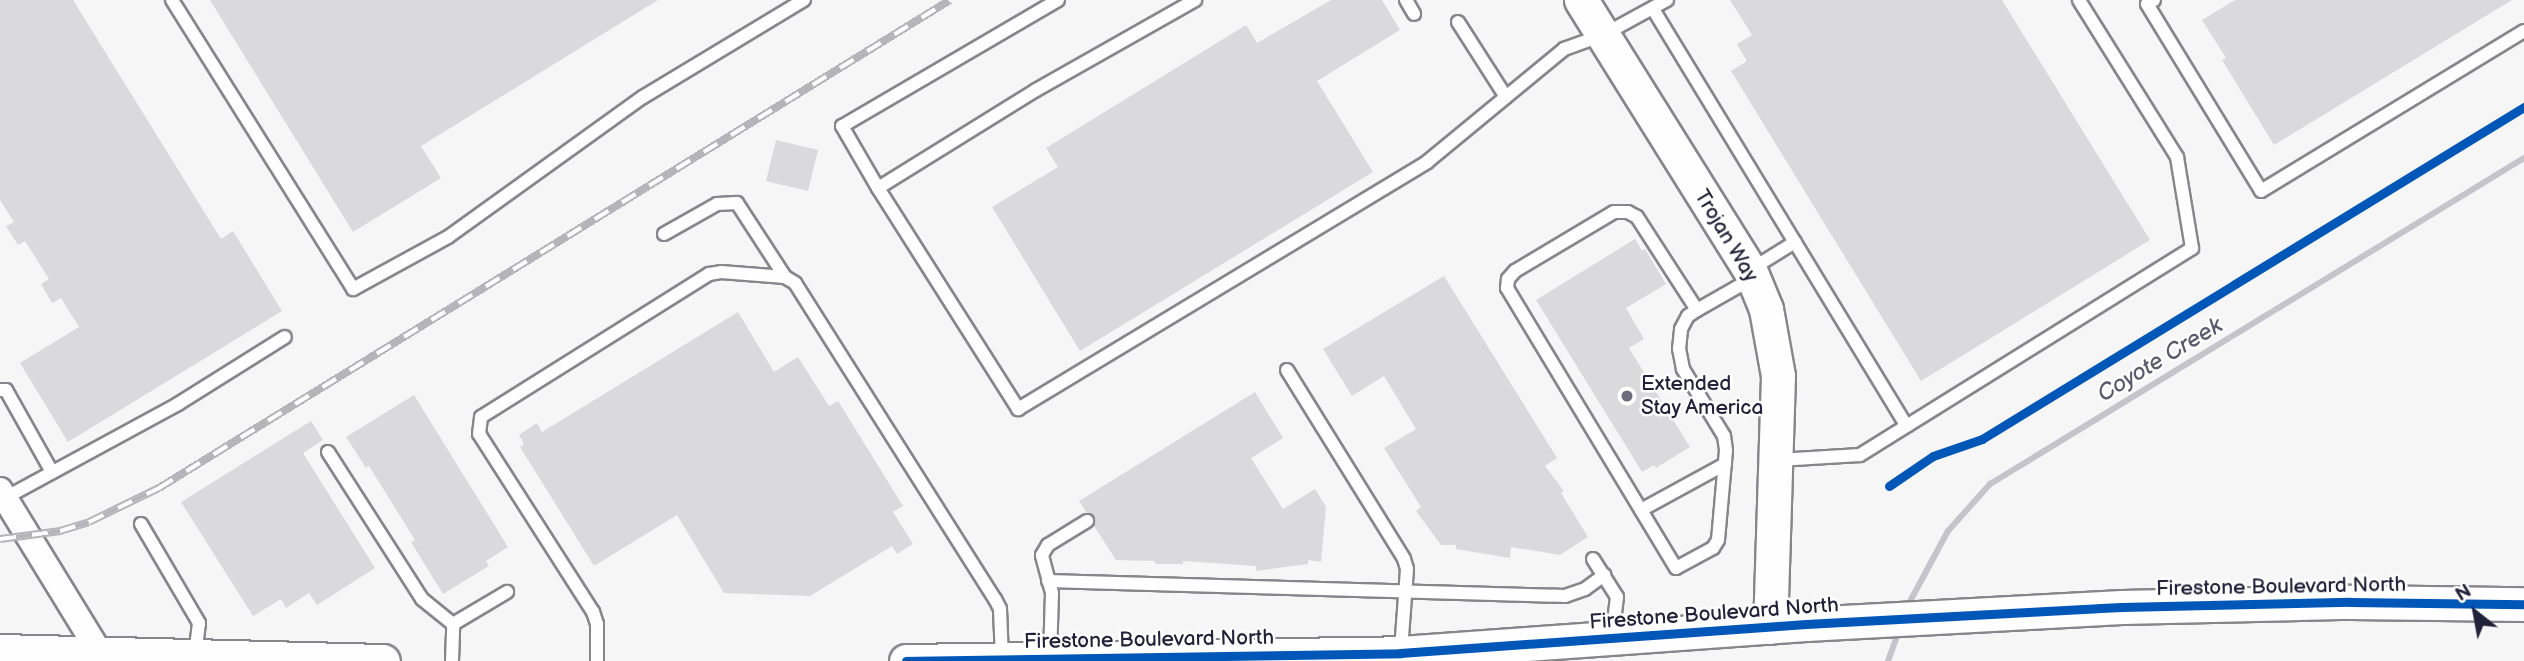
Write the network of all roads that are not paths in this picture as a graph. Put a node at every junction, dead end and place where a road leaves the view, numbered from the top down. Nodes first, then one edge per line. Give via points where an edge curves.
1 (172, 0) edge
2 (804, 0) edge
3 (1058, 0) edge
4 (1195, 0) edge
5 (1406, 0) edge
6 (1581, 0) edge
7 (1667, 0) edge
8 (2079, 0) edge
9 (2154, 0) edge
10 (1653, 9) junction
11 (1414, 14) dead end
12 (1458, 22) dead end
13 (2524, 31) edge
14 (1603, 35) junction
15 (1506, 97) junction
16 (878, 188) junction
17 (664, 234) dead end
18 (1795, 242) junction
19 (1752, 274) junction
20 (785, 277) junction
21 (1697, 310) junction
22 (285, 337) dead end
23 (1287, 370) dead end
24 (0, 390) edge
25 (1908, 426) junction
26 (328, 452) dead end
27 (1774, 460) junction
28 (1725, 464) junction
29 (52, 472) junction
30 (3, 494) edge
31 (1641, 510) junction
32 (1087, 521) dead end
33 (141, 524) dead end
34 (1593, 559) dead end
35 (1604, 575) junction
36 (1048, 581) junction
37 (1405, 591) junction
38 (507, 593) dead end
39 (2524, 604) edge
40 (453, 624) junction
41 (1770, 627) junction
42 (1611, 639) junction
43 (0, 651) edge
44 (1400, 653) junction
45 (102, 655) junction
46 (195, 657) junction
47 (1050, 659) junction
48 (1002, 660) edge
49 (383, 661) edge
50 (452, 661) edge
51 (597, 661) edge
52 (906, 661) edge

1 - 2 lane via 353,289 448,237 643,97
3 - 16 lane via 842,126
4 - 16 lane via 1036,90
5 - 11 lane
6 - 14 street, Trojan Way
7 - 10 lane
8 - 25 lane via 2176,158 2192,248
9 - 13 lane via 2147,4 2261,191
10 - 14 lane
10 - 18 lane
12 - 15 lane
14 - 15 lane via 1564,49
14 - 19 street, Trojan Way
15 - 16 lane via 1427,162 1018,409
17 - 20 lane via 717,204 737,203
18 - 19 lane
18 - 25 lane
19 - 21 lane
19 - 27 street, Trojan Way via 1766,309 1778,376
20 - 48 lane via 795,283 995,599 1000,608
20 - 51 lane via 709,274 481,417 479,434 593,612
21 - 28 lane via 1681,329 1679,349 1683,369 1724,436
21 - 31 lane via 1637,218 1628,212 1614,212 1508,279 1507,288
22 - 29 lane via 178,404
23 - 37 lane via 1404,559
24 - 29 lane via 6,390
25 - 27 lane via 1860,455
26 - 40 lane via 422,599
27 - 41 street, Trojan Way
28 - 31 lane
28 - 31 lane via 1718,540 1699,556 1676,568
29 - 30 lane
30 - 45 street
32 - 36 lane via 1048,545 1042,555
33 - 46 lane via 198,623
34 - 35 lane
35 - 37 lane via 1566,596
35 - 42 lane via 1617,597
36 - 37 lane
36 - 47 lane via 1052,593
37 - 44 lane
38 - 40 lane
39 - 41 street, Firestone Boulevard North via 2122,607
40 - 50 lane
41 - 42 street, Firestone Boulevard North
42 - 44 street, Firestone Boulevard North
43 - 45 street
44 - 47 street, Firestone Boulevard North
45 - 46 street
46 - 49 street
47 - 48 street, Firestone Boulevard North
48 - 52 street, Firestone Boulevard North

